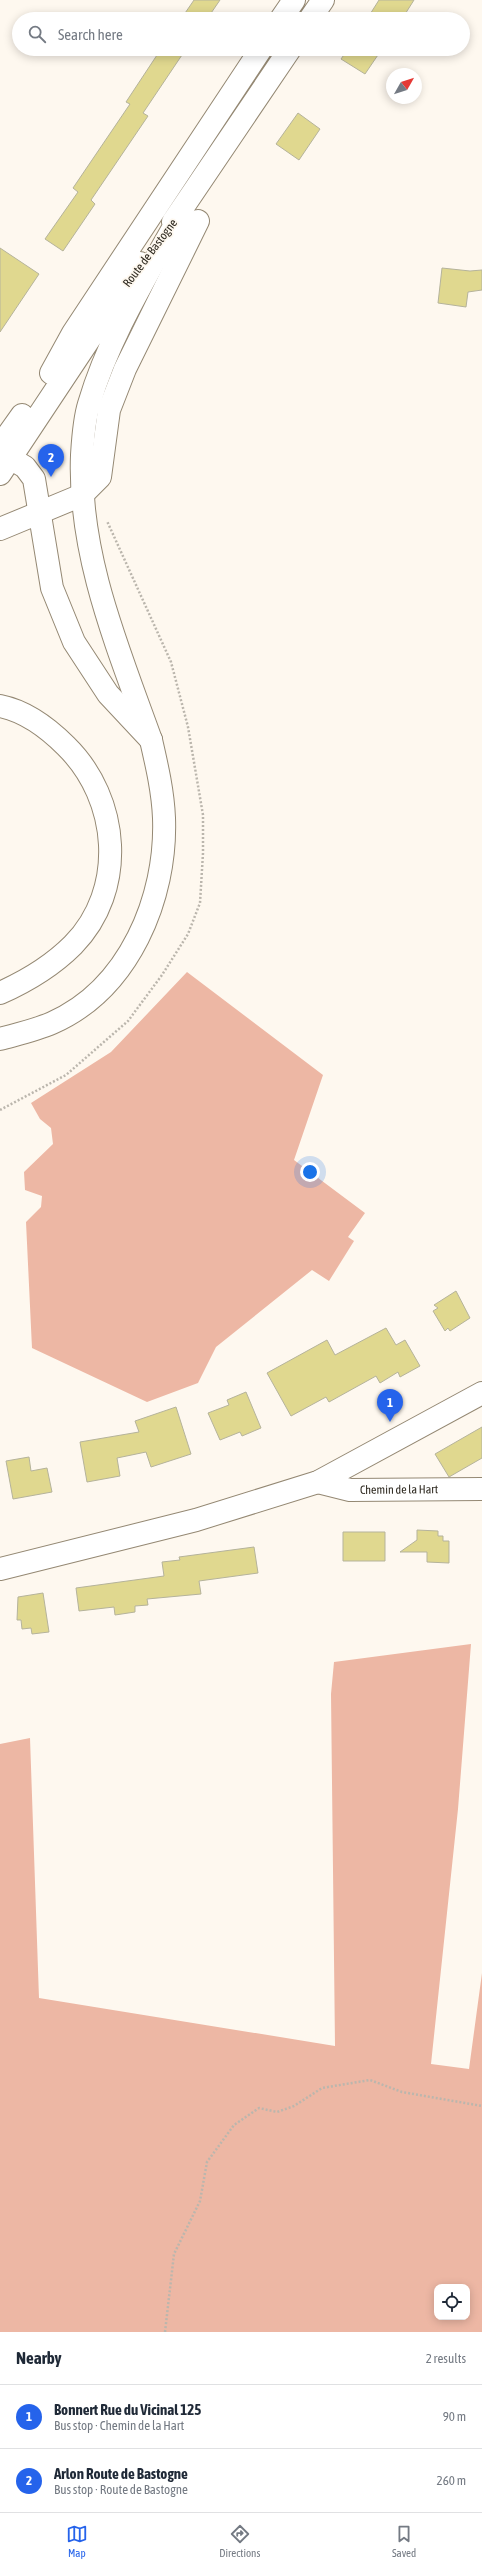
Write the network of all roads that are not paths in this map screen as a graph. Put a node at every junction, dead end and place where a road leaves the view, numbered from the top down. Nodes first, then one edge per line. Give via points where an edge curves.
1 (294, 0) edge
2 (322, 0) edge
3 (286, 12) edge
4 (314, 12) edge
5 (256, 56) edge
6 (286, 56) edge
7 (190, 216) junction
8 (3, 457) edge
9 (82, 495) junction
10 (40, 514) junction
11 (0, 529) edge
12 (0, 706) edge
13 (151, 740) junction
14 (0, 993) edge
15 (0, 1039) edge
16 (482, 1393) edge
17 (318, 1482) junction
18 (482, 1489) edge
19 (0, 1569) edge

1 - 3 main road
2 - 4 main road
5 - 8 main road, Route de Bastogne via 77,326
6 - 7 main road, Route de Bastogne
7 - 8 main road, Route de Bastogne via 140,264
7 - 9 main road via 111,345 88,405 83,441
8 - 10 main road via 25,467 34,478
9 - 10 main road
9 - 13 main road via 84,517 102,599
10 - 11 main road
10 - 13 main road via 52,588 74,642 108,694
12 - 14 main road via 28,717 53,734 80,759 100,793 109,824 111,853 109,878 87,928 74,944 49,966 27,981
13 - 15 main road via 164,818 163,856 156,893 143,928 118,969 99,990 53,1022
16 - 17 main road
17 - 18 main road, Chemin de la Hart via 350,1490
17 - 19 main road via 196,1520

